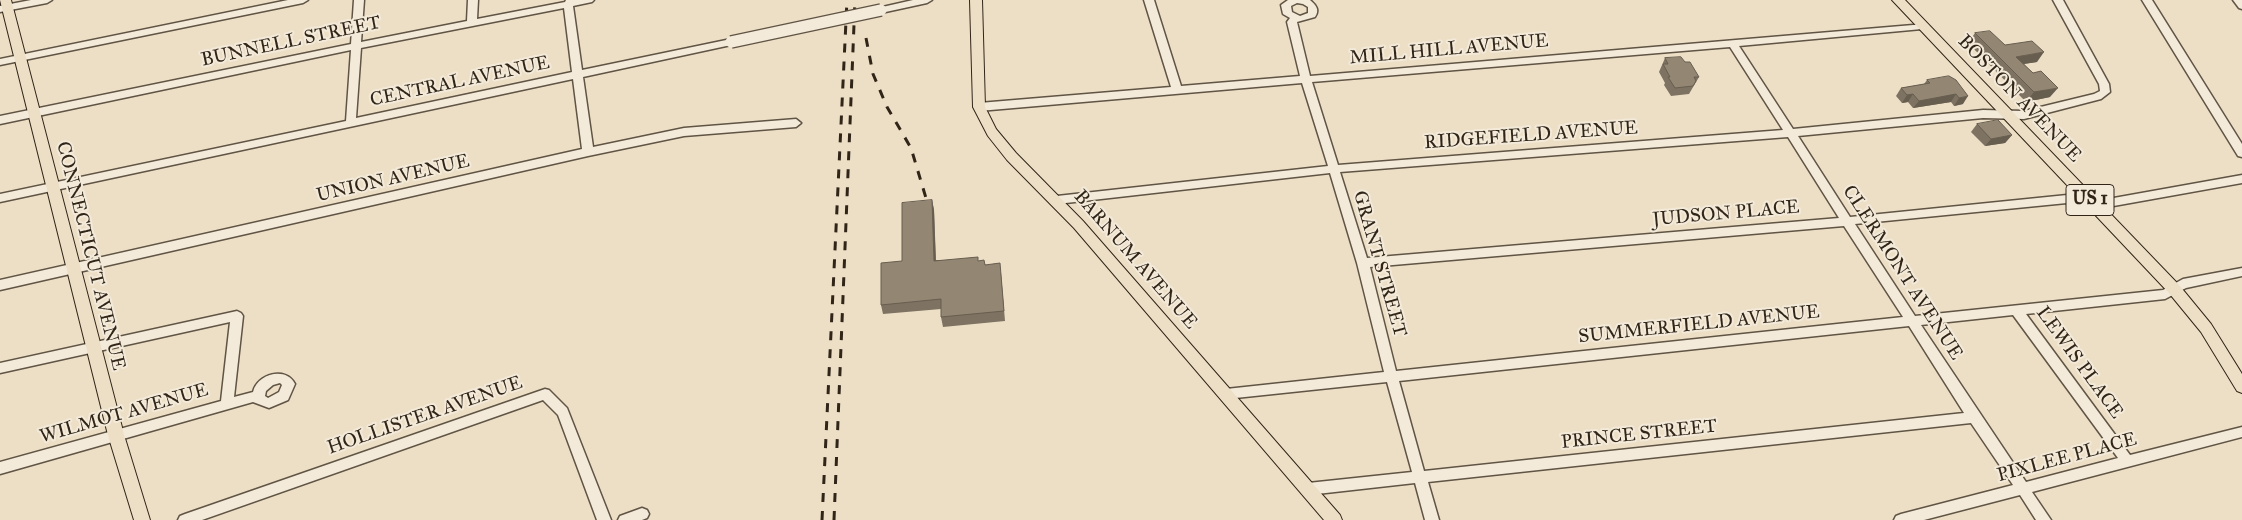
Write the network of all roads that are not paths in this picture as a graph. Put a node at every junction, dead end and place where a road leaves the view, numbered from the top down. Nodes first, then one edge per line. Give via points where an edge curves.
1 (47, 0) edge
2 (303, 0) edge
3 (359, 0) edge
4 (473, 0) edge
5 (589, 0) edge
6 (927, 0) edge
7 (976, 0) edge
8 (1149, 0) edge
9 (1898, 0) edge
10 (2058, 0) edge
11 (2147, 0) edge
12 (2238, 0) edge
13 (570, 2) edge
14 (4, 5) edge
15 (2242, 6) edge
16 (1295, 18) dead end
17 (472, 24) junction
18 (1922, 26) junction
19 (1733, 44) junction
20 (356, 46) junction
21 (20, 58) junction
22 (0, 62) edge
23 (576, 74) junction
24 (1306, 79) junction
25 (1177, 90) junction
26 (979, 107) junction
27 (35, 114) junction
28 (2008, 115) junction
29 (0, 120) edge
30 (351, 123) junction
31 (796, 124) dead end
32 (1790, 133) junction
33 (588, 152) junction
34 (2242, 153) edge
35 (1333, 169) junction
36 (2242, 180) edge
37 (53, 187) junction
38 (0, 198) edge
39 (1057, 200) junction
40 (2091, 202) junction
41 (1849, 221) junction
42 (1363, 264) junction
43 (73, 268) junction
44 (2242, 272) edge
45 (0, 285) edge
46 (2174, 289) junction
47 (2017, 311) junction
48 (1914, 322) junction
49 (94, 346) junction
50 (0, 368) edge
51 (1391, 375) junction
52 (2241, 381) edge
53 (1226, 394) junction
54 (257, 396) dead end
55 (226, 405) junction
56 (1974, 417) junction
57 (2242, 432) edge
58 (116, 436) junction
59 (2128, 462) junction
60 (0, 468) edge
61 (1420, 478) junction
62 (1308, 489) junction
63 (2023, 490) junction
64 (642, 514) dead end
65 (142, 520) edge
66 (185, 520) edge
67 (604, 520) edge
68 (625, 520) edge
69 (1334, 520) edge
70 (1432, 520) edge
71 (1902, 520) edge
72 (2044, 520) edge

1 - 14 street
2 - 21 street
3 - 20 street
4 - 17 street
5 - 13 street, BUNNELL STREET
6 - 23 street, CENTRAL AVENUE, bridge
7 - 26 main road, BARNUM AVENUE
8 - 25 street
9 - 18 main road, BOSTON AVENUE / US 1
10 - 28 street, RIDGEFIELD AVENUE via 2106,92 2024,115
11 - 34 street
12 - 15 street
13 - 17 street, BUNNELL STREET
13 - 23 street
14 - 21 main road, CONNECTICUT AVENUE
16 - 24 street, GRANT STREET via 1292,22
17 - 20 street, BUNNELL STREET
18 - 19 street, MILL HILL AVENUE
18 - 28 main road, BOSTON AVENUE / US 1
19 - 24 street, MILL HILL AVENUE
19 - 32 street, CLERMONT AVENUE
20 - 27 street, BUNNELL STREET
20 - 30 street
21 - 22 street
21 - 27 main road, CONNECTICUT AVENUE
23 - 30 street, CENTRAL AVENUE
23 - 33 street
24 - 25 street, MILL HILL AVENUE
24 - 35 street, GRANT STREET
25 - 26 street, MILL HILL AVENUE
26 - 39 main road, BARNUM AVENUE via 991,131
27 - 29 street, BUNNELL STREET
27 - 37 main road, CONNECTICUT AVENUE
28 - 32 street, RIDGEFIELD AVENUE via 1983,114
28 - 40 main road, BOSTON AVENUE / US 1
30 - 37 street, CENTRAL AVENUE
31 - 33 street, UNION AVENUE via 684,132
32 - 35 street, RIDGEFIELD AVENUE
32 - 41 street, CLERMONT AVENUE
33 - 43 street, UNION AVENUE
35 - 39 street, RIDGEFIELD AVENUE
35 - 42 street, GRANT STREET
36 - 40 street, JUDSON PLACE via 2116,202
37 - 38 street, CENTRAL AVENUE
37 - 43 main road, CONNECTICUT AVENUE
39 - 53 main road, BARNUM AVENUE
40 - 41 street, JUDSON PLACE via 2067,199
40 - 46 main road, BOSTON AVENUE / US 1
41 - 42 street, JUDSON PLACE
41 - 48 street, CLERMONT AVENUE
42 - 51 street, GRANT STREET
43 - 45 street, UNION AVENUE
43 - 49 main road, CONNECTICUT AVENUE
44 - 46 street, SUMMERFIELD AVENUE via 2183,284
46 - 47 street, SUMMERFIELD AVENUE via 2159,295
46 - 52 main road, BOSTON AVENUE / US 1 via 2206,328
47 - 48 street, SUMMERFIELD AVENUE
47 - 59 street, LEWIS PLACE
48 - 51 street, SUMMERFIELD AVENUE
48 - 56 street, CLERMONT AVENUE
49 - 50 street
49 - 55 street via 237,316
49 - 58 main road, CONNECTICUT AVENUE
51 - 53 street, SUMMERFIELD AVENUE
51 - 61 street, GRANT STREET
53 - 62 main road, BARNUM AVENUE
54 - 55 street, WILMOT AVENUE
55 - 58 street, WILMOT AVENUE
56 - 61 street, PRINCE STREET
56 - 63 street, CLERMONT AVENUE
57 - 59 street, PIXLEE PLACE
58 - 60 street, WILMOT AVENUE
58 - 65 main road, CONNECTICUT AVENUE
59 - 63 street, PIXLEE PLACE
61 - 62 street, PRINCE STREET
61 - 70 street, GRANT STREET
62 - 69 main road, BARNUM AVENUE
63 - 71 street, PIXLEE PLACE
63 - 72 street, CLERMONT AVENUE
64 - 68 street
66 - 67 street, HOLLISTER AVENUE via 545,394 563,412

